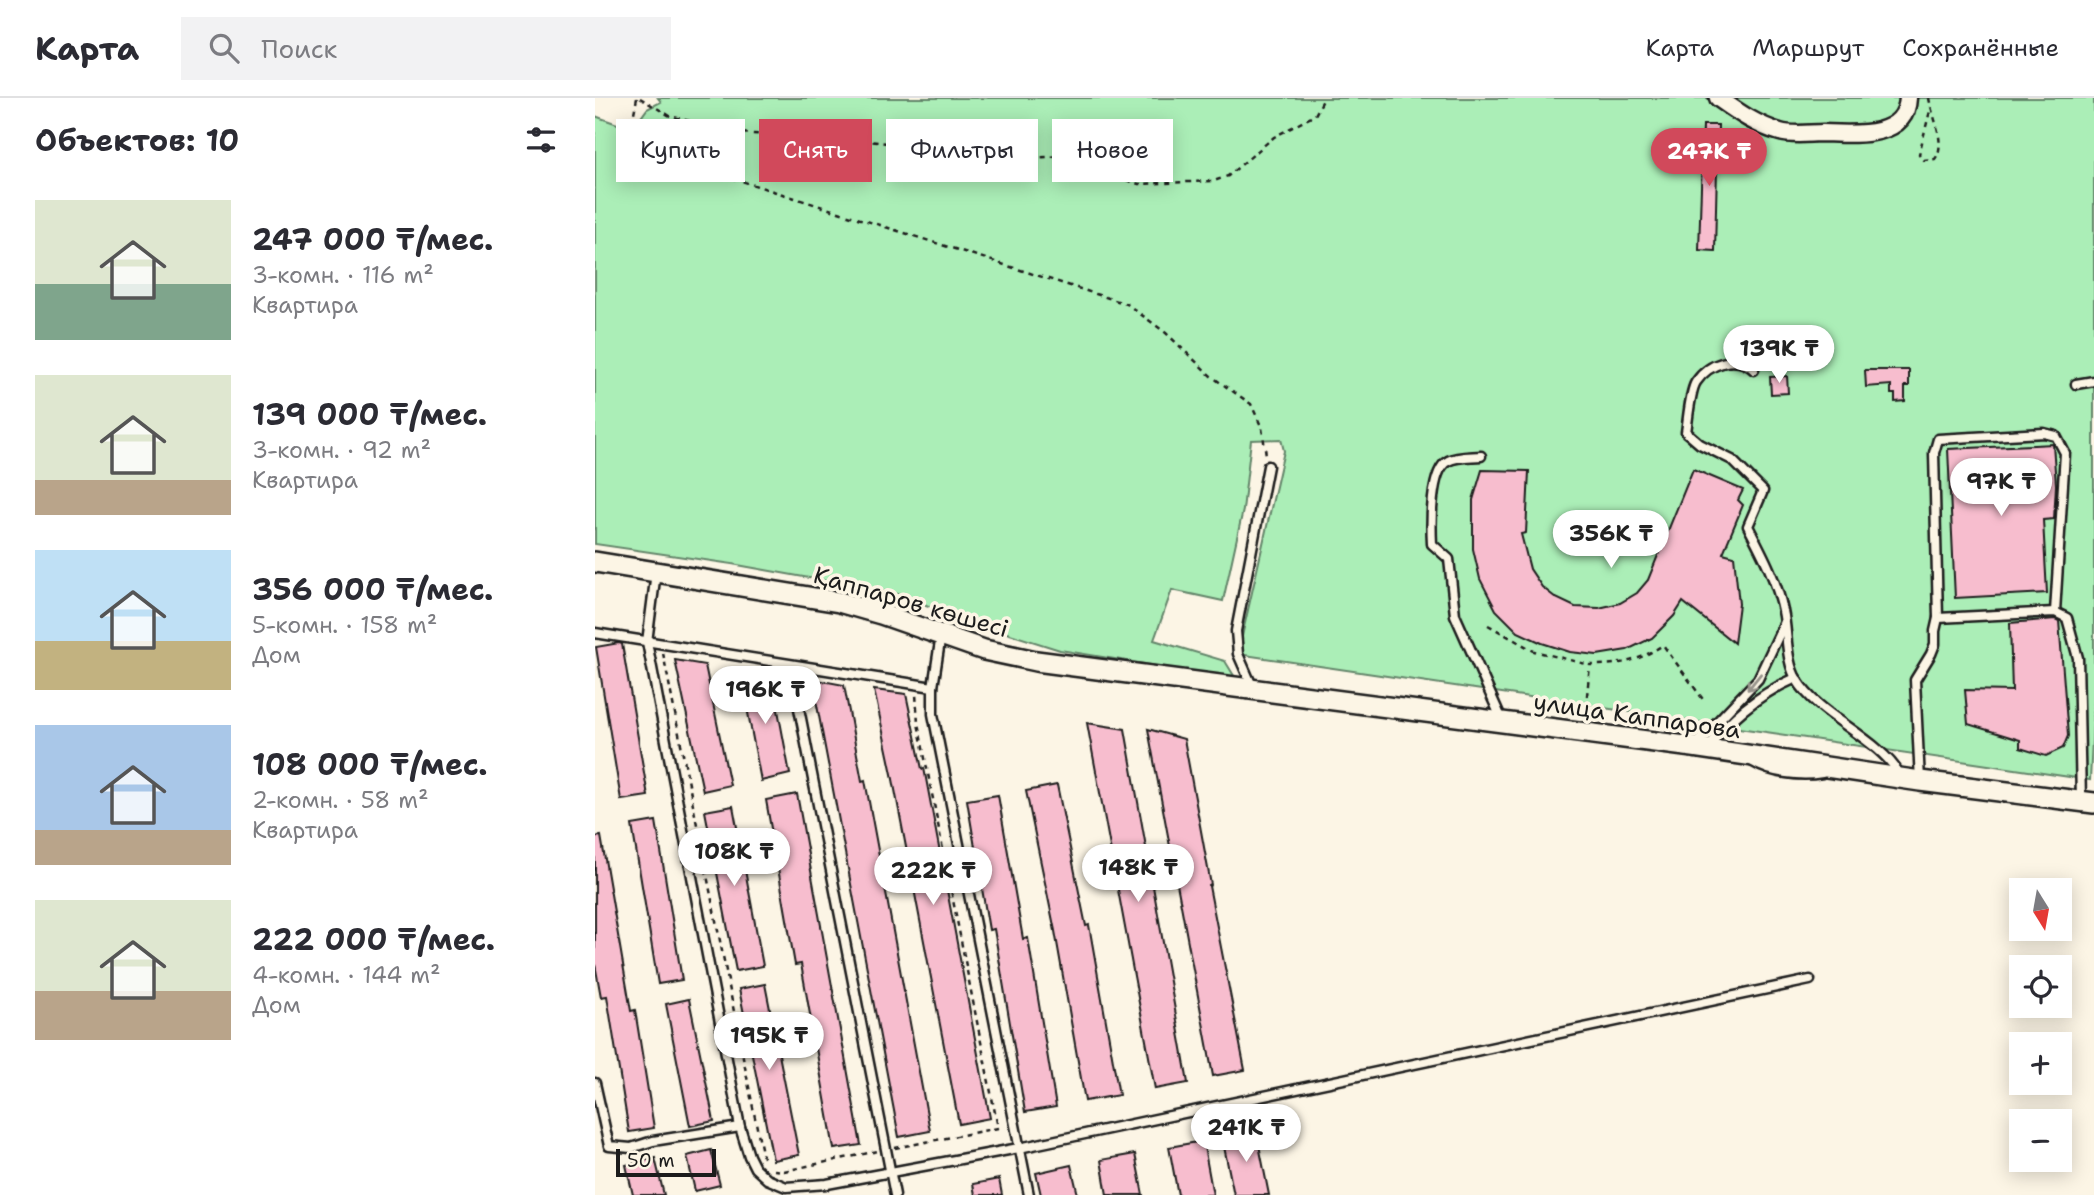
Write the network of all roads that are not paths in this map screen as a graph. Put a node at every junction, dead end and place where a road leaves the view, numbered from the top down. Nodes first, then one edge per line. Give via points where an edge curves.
1 (1718, 98) edge
2 (1908, 98) edge
3 (1754, 370) dead end
4 (2094, 382) edge
5 (2076, 384) dead end
6 (1481, 456) dead end
7 (1268, 466) road end
8 (595, 562) edge
9 (656, 572) junction
10 (2055, 612) junction
11 (1938, 618) junction
12 (1785, 621) junction
13 (595, 633) edge
14 (941, 635) junction
15 (647, 642) junction
16 (793, 665) junction
17 (1796, 678) junction
18 (1173, 681) joint
19 (933, 687) junction
20 (1254, 690) junction
21 (1503, 723) junction
22 (1700, 748) junction
23 (1911, 779) junction
24 (2088, 802) edge
25 (1810, 980) dead end
26 (595, 1083) edge
27 (740, 1127) junction
28 (1019, 1148) junction
29 (891, 1173) junction
30 (895, 1195) edge
31 (1029, 1195) edge

1 - 2 street via 1748,119 1782,133 1865,134 1898,121
3 - 12 lane via 1734,361 1719,362 1695,383 1686,432 1732,460 1763,491 1748,526 1769,567
4 - 5 lane
6 - 21 lane via 1444,463 1434,485 1431,534 1432,544 1449,559 1455,615
7 - 20 lane via 1236,631 1238,654
8 - 9 street, Қаппаров көшесі
9 - 14 street, Қаппаров көшесі via 839,602
9 - 15 lane
10 - 11 lane
10 - 11 lane via 2064,453 2056,436 1955,436 1938,439 1934,453
10 - 24 lane via 2067,618 2078,658
11 - 23 lane via 1935,644 1915,680
12 - 17 lane
12 -> 22 lane via 1758,678
13 - 15 lane
14 - 18 street, Қаппаров көшесі via 1036,662
14 - 19 lane
15 - 16 lane
15 - 27 lane
16 - 19 lane
16 - 29 lane
17 - 22 lane via 1757,699
17 - 23 lane via 1807,693
18 - 20 street, улица Каппарова
19 - 28 lane via 933,714
20 - 21 street, улица Каппарова
21 - 22 street, улица Каппарова
22 - 23 street, улица Каппарова
23 - 24 street, улица Каппарова
25 - 28 lane
26 - 27 lane via 609,1146 631,1149
27 - 29 lane via 755,1168 786,1187
28 - 29 lane
28 - 31 lane
29 - 30 lane

